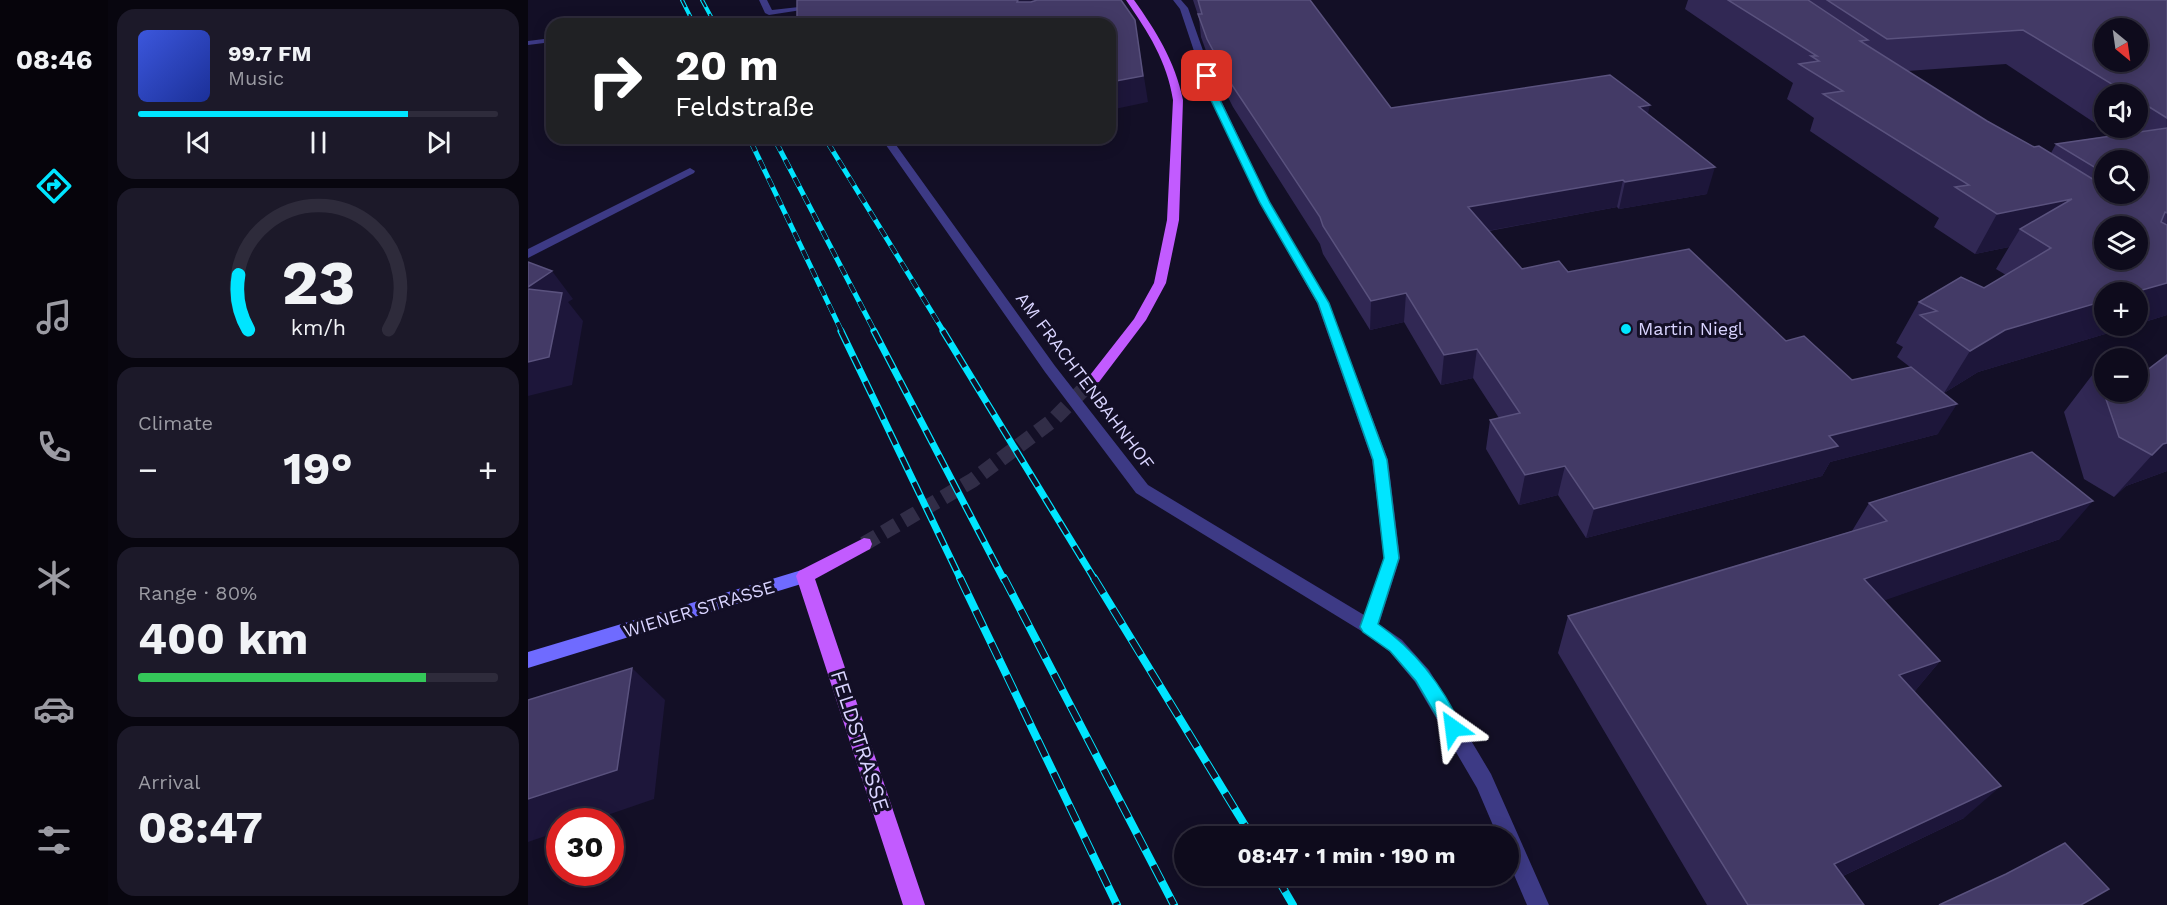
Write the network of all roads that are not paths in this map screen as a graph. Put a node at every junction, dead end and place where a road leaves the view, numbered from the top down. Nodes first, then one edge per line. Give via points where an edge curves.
1 (763, 0) edge
2 (1130, 0) edge
3 (1177, 0) edge
4 (824, 6) edge
5 (546, 41) edge
6 (528, 43) edge
7 (890, 144) edge
8 (690, 171) dead end
9 (528, 254) edge
10 (1094, 379) tunnel mouth
11 (864, 544) tunnel mouth
12 (805, 576) junction
13 (1369, 627) junction
14 (528, 660) edge
15 (1504, 826) edge
16 (1519, 860) edge
17 (914, 905) edge
18 (1539, 905) edge

1 - 4 street via 769,13
2 - 10 main road via 1156,36 1175,81 1178,100 1173,220 1160,283 1140,320
3 - 13 street via 1184,8 1214,96 1265,203 1323,303 1380,460 1392,558
5 - 6 street
7 - 13 street, AM FRACHTENBAHNHOF via 1050,369 1142,489
8 - 9 street
11 - 12 main road, WIENER STRASSE
12 - 14 main road, WIENER STRASSE
12 - 17 main road, FELDSTRASSE
13 - 15 street via 1396,646 1422,675 1484,781
16 - 18 street

